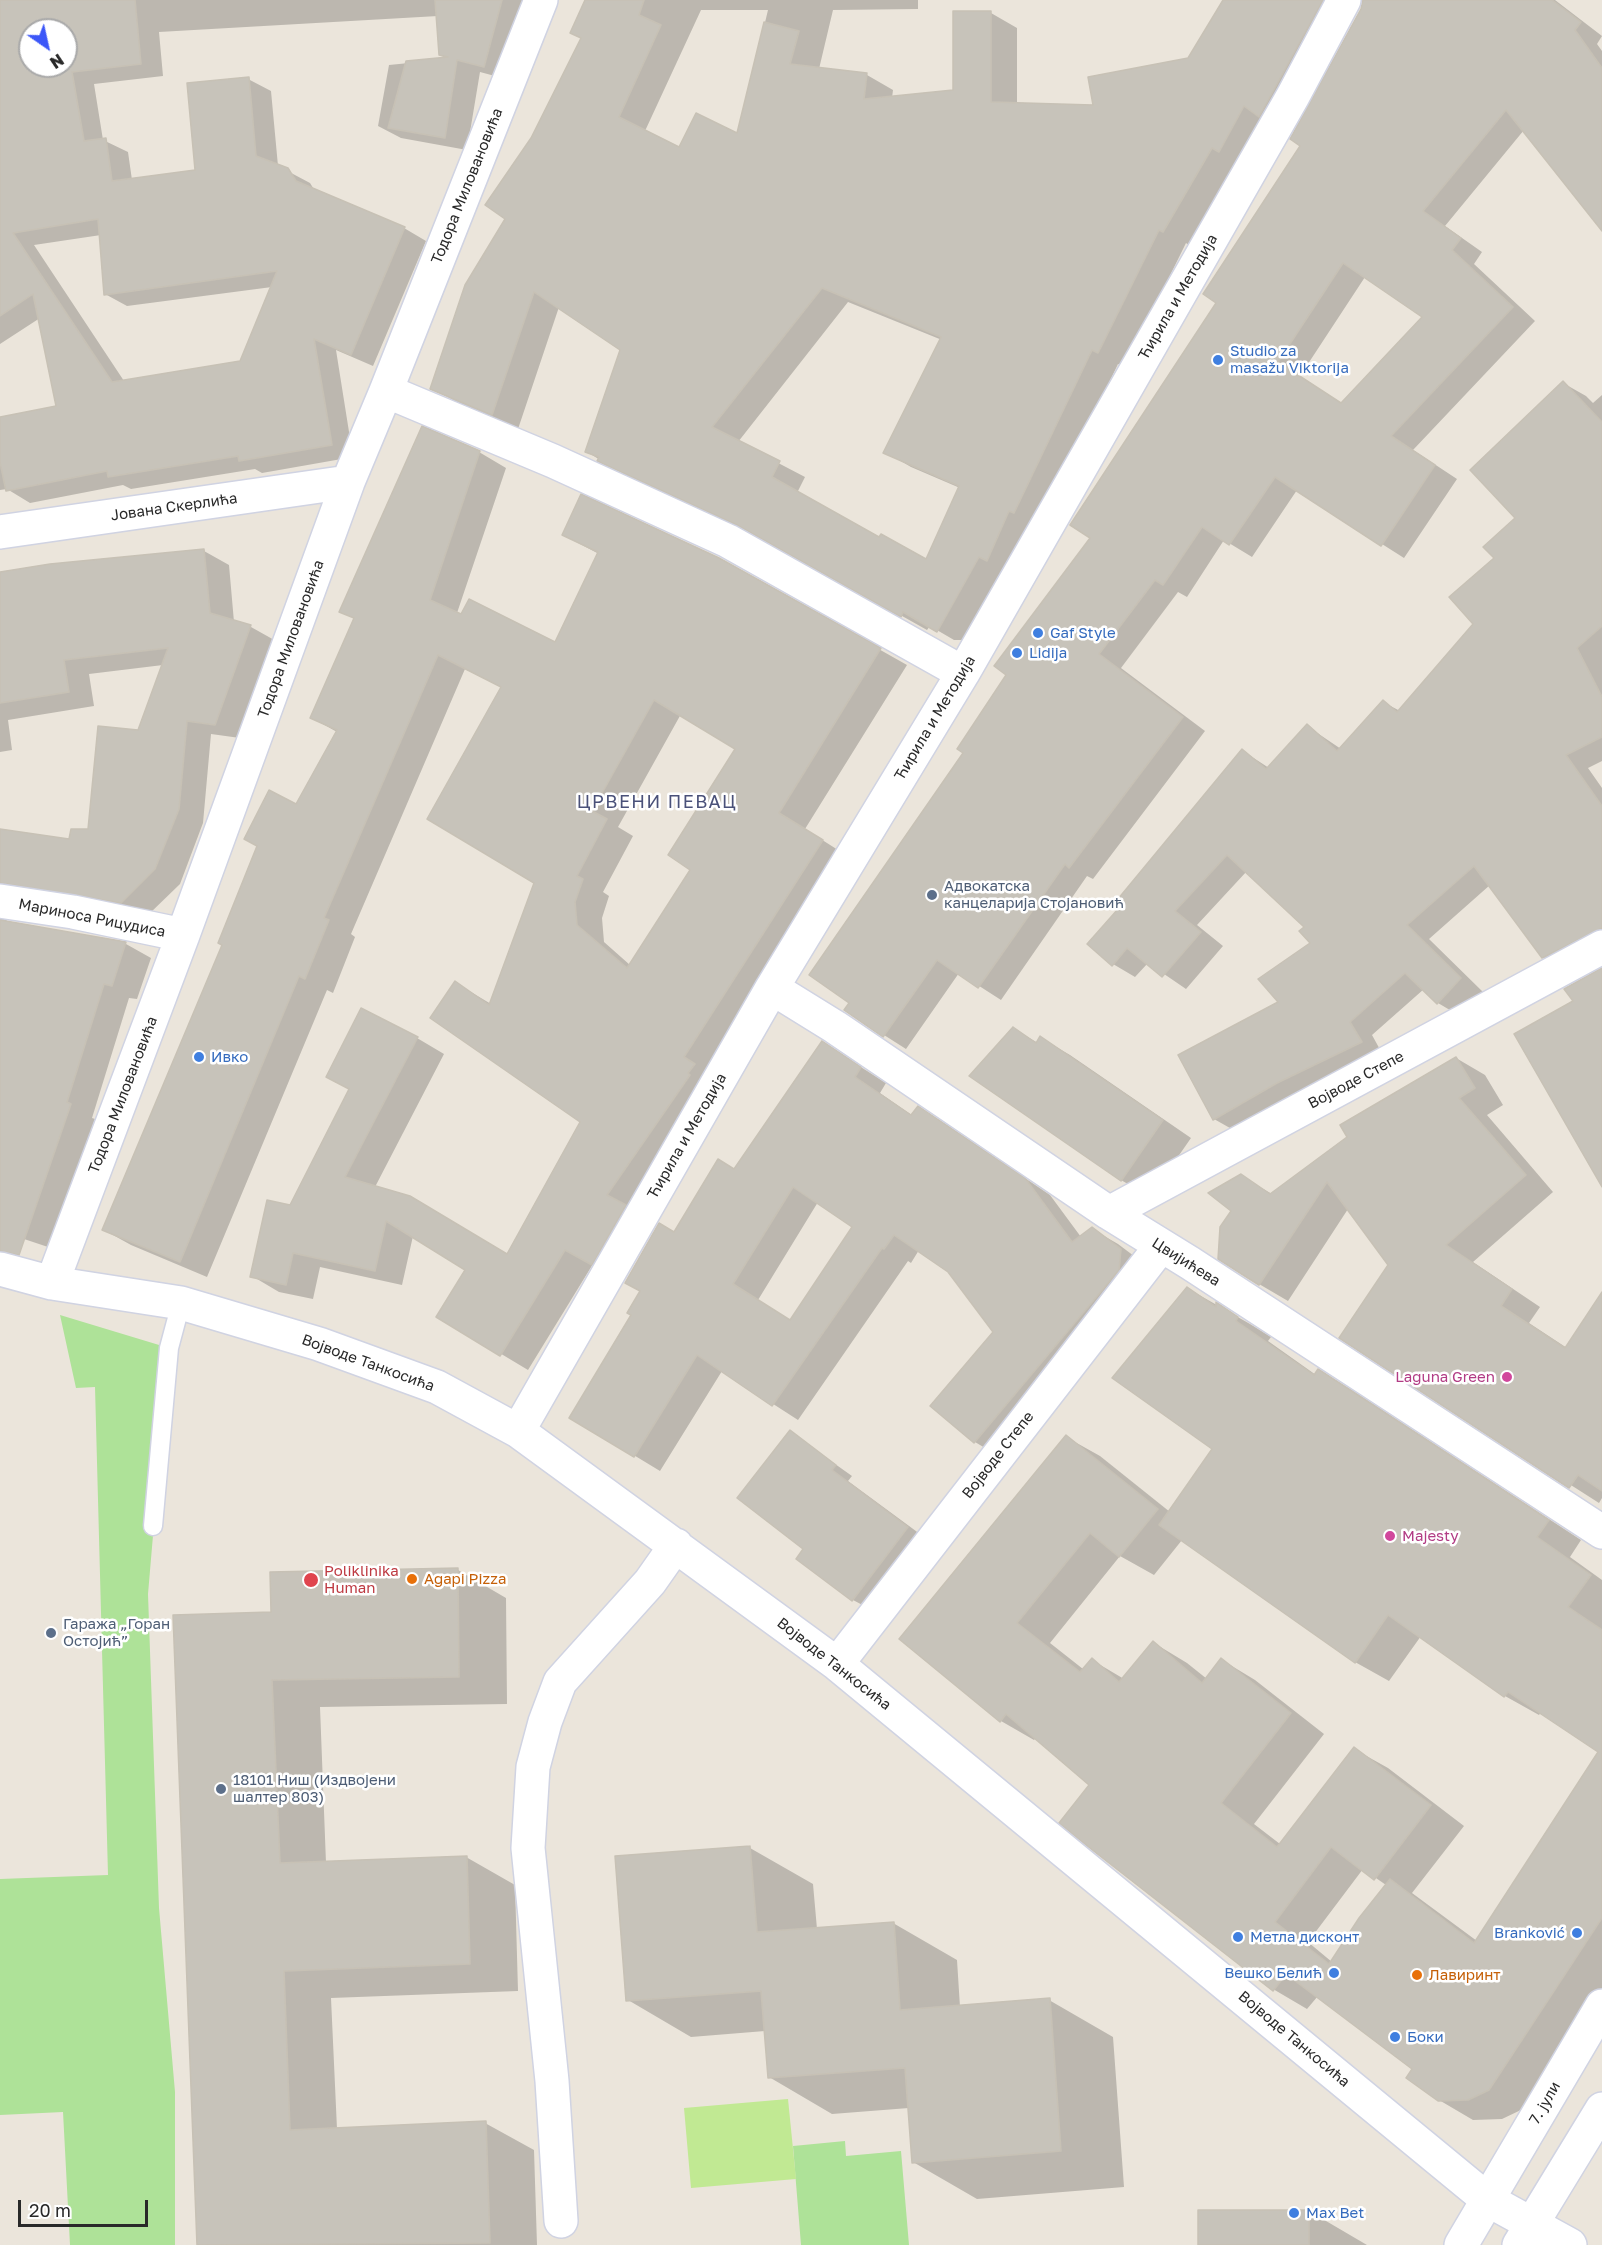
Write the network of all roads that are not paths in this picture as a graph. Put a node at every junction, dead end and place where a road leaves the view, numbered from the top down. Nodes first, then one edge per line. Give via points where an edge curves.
1 (541, 0) edge
2 (1344, 0) edge
3 (386, 391) junction
4 (348, 482) junction
5 (0, 532) edge
6 (963, 672) junction
7 (0, 901) edge
8 (183, 935) junction
9 (1602, 946) edge
10 (772, 988) junction
11 (1109, 1213) junction
12 (1161, 1246) junction
13 (0, 1269) edge
14 (52, 1283) junction
15 (181, 1303) junction
16 (518, 1431) junction
17 (153, 1526) dead end
18 (1602, 1532) edge
19 (676, 1545) junction
20 (837, 1664) junction
21 (1602, 2006) edge
22 (1602, 2109) edge
23 (1488, 2200) junction
24 (561, 2221) dead end
25 (1526, 2234) edge
26 (1461, 2245) edge
27 (1570, 2245) edge

1 - 3 street, Тодора Миловановића
2 - 6 street, Ћирила и Методија
3 - 4 street, Тодора Миловановића
3 - 6 street via 728,541
4 - 5 street, Јована Скерлића
4 - 8 street, Тодора Миловановића
6 - 10 street, Ћирила и Методија
7 - 8 street, Мариноса Рицудиса
8 - 14 street, Тодора Миловановића
9 - 11 street, Војводе Степе
10 - 11 street, Цвијићева
10 - 16 street, Ћирила и Методија
11 - 12 street, Цвијићева
12 - 18 street, Цвијићева
12 - 20 street, Војводе Степе
13 - 14 street, Војводе Танкосића
14 - 15 street, Војводе Танкосића
15 - 16 street, Војводе Танкосића via 378,1364 437,1387
15 - 17 lane via 169,1348
16 - 19 street, Војводе Танкосића
19 - 20 street, Војводе Танкосића
19 - 24 street via 650,1582 560,1682 544,1722 533,1767 528,1848 552,2081
20 - 23 street, Војводе Танкосића
21 - 23 street, 7. јули
22 - 25 street
23 - 25 street, Војводе Танкосића
23 - 26 street, 7. јули
25 - 27 street, Војводе Танкосића

